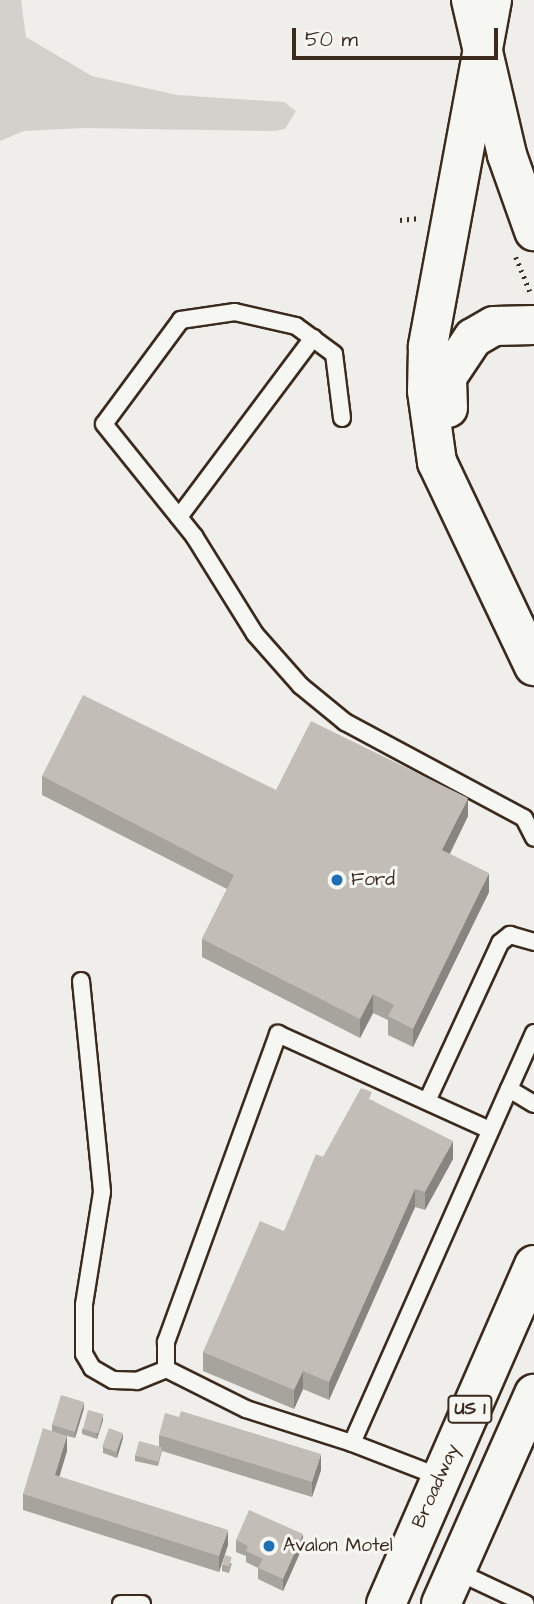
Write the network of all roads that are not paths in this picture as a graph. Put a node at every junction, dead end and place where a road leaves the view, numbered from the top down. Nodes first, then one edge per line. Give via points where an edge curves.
1 (471, 0) edge
2 (481, 0) edge
3 (492, 0) edge
4 (481, 50) junction
5 (534, 231) edge
6 (534, 325) edge
7 (313, 338) junction
8 (342, 418) dead end
9 (178, 517) junction
10 (534, 630) edge
11 (534, 666) edge
12 (534, 838) edge
13 (534, 942) edge
14 (81, 981) dead end
15 (534, 1033) edge
16 (509, 1089) junction
17 (428, 1100) junction
18 (534, 1104) edge
19 (490, 1130) junction
20 (534, 1265) edge
21 (166, 1369) junction
22 (534, 1394) edge
23 (352, 1443) junction
24 (440, 1477) junction
25 (534, 1584) edge
26 (449, 1588) edge
27 (527, 1602) edge
28 (121, 1604) edge
29 (142, 1604) edge
30 (386, 1604) edge

1 - 4 main road
2 - 4 main road
3 - 4 main road
4 - 5 main road
4 - 11 main road via 428,347 427,391 437,462
6 - 10 main road via 494,326 473,338 447,377 451,455
7 - 8 lane via 334,354
7 - 9 lane
7 - 9 lane via 296,326 235,312 181,320 104,424
9 - 12 lane via 255,634 302,686 345,722 524,818
13 - 17 lane via 510,936 500,943
14 - 21 lane via 102,1192 84,1305 84,1354 92,1368 113,1380 138,1381
15 - 16 lane
16 - 18 lane
16 - 19 lane
17 - 19 lane
17 - 21 lane via 278,1034 166,1342
19 - 23 lane
20 - 24 main road, Broadway / US 1
21 - 23 lane via 246,1409
22 - 26 main road, US 1
23 - 24 lane
24 - 30 main road, Broadway / US 1
25 - 27 lane
26 - 27 lane
28 - 29 lane

